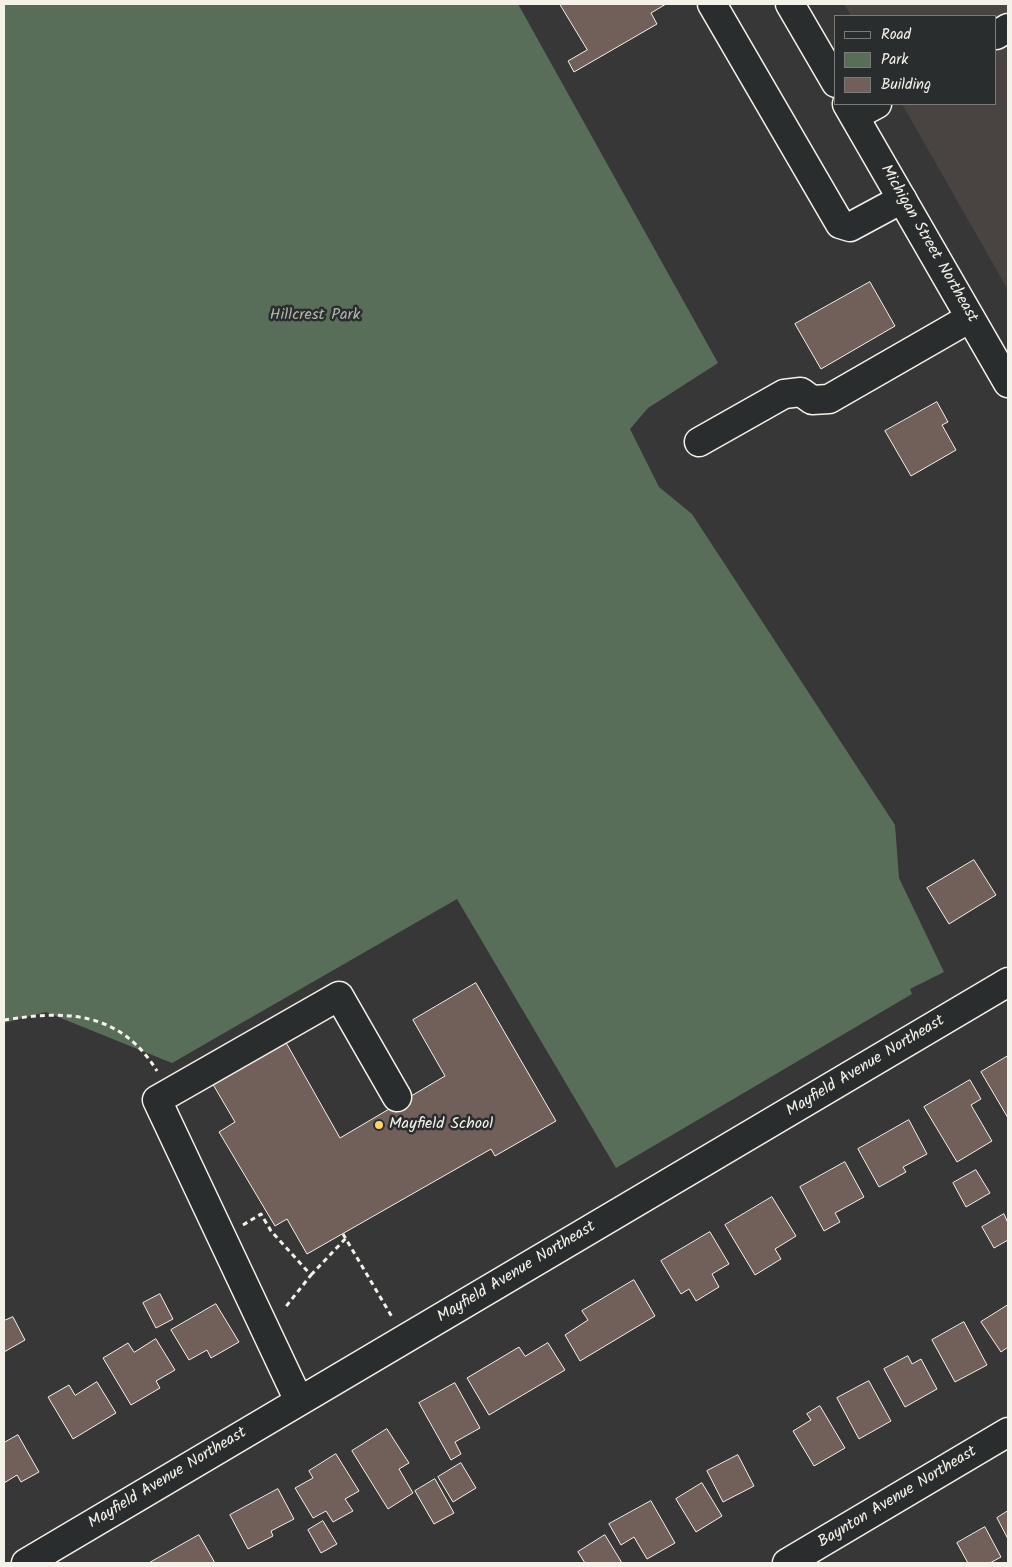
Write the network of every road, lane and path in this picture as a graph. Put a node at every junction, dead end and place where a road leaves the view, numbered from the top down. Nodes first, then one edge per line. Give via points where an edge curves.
1 (712, 4) edge
2 (790, 4) edge
3 (1008, 28) edge
4 (997, 34) edge
5 (834, 81) edge
6 (860, 108) edge
7 (902, 199) junction
8 (970, 318) junction
9 (1008, 384) edge
10 (699, 442) dead end
11 (1008, 982) edge
12 (4, 1020) edge
13 (153, 1064) dead end
14 (397, 1097) dead end
15 (261, 1214) dead end
16 (343, 1234) dead end
17 (346, 1238) junction
18 (312, 1275) junction
19 (266, 1331) junction
20 (405, 1339) junction
21 (299, 1402) junction
22 (1008, 1432) edge
23 (26, 1563) edge
24 (787, 1563) edge

1 - 7 street via 840,224 850,227
2 - 5 street
3 - 4 street
6 - 7 street, Michigan Street Northeast
7 - 8 street, Michigan Street Northeast
8 - 9 street, Michigan Street Northeast
8 - 10 street via 829,399 812,400 801,392 784,394
11 - 20 street, Mayfield Avenue Northeast
12 - 13 path via 62,1014 87,1017 134,1043
14 - 19 street via 338,996 157,1100
15 - 18 path via 271,1231
16 - 17 path
17 - 18 path
17 - 20 path
18 - 19 path
19 - 21 street
20 - 21 street, Mayfield Avenue Northeast
21 - 23 street, Mayfield Avenue Northeast
22 - 24 street, Baynton Avenue Northeast

